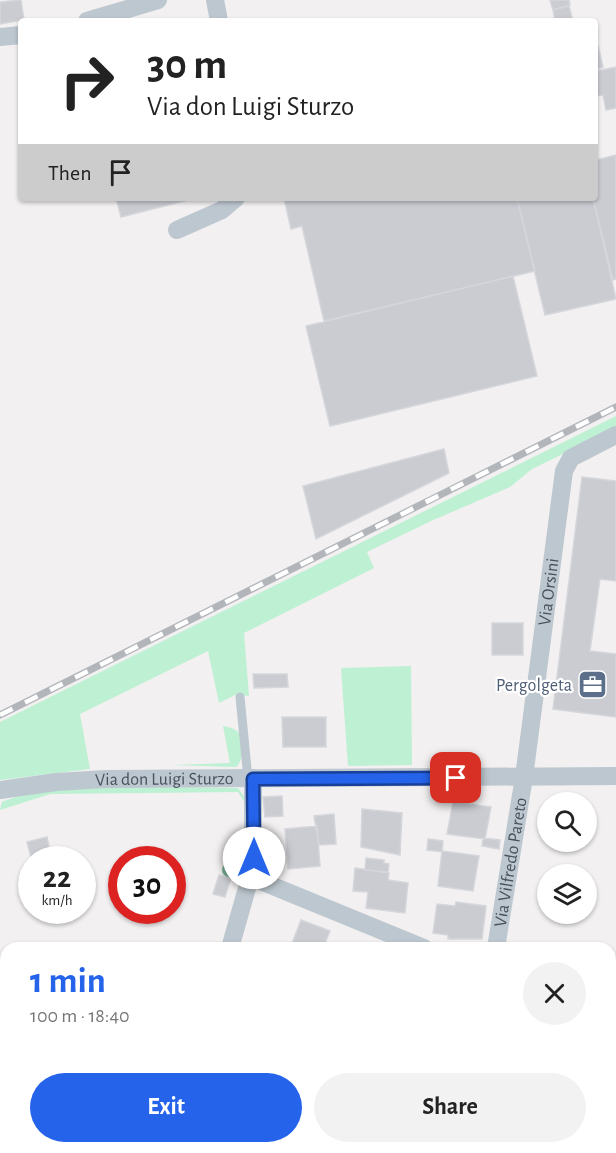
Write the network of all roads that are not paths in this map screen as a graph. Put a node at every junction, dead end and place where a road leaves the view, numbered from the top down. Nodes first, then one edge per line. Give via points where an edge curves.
1 (158, 0) edge
2 (215, 0) edge
3 (97, 18) edge
4 (218, 18) edge
5 (18, 35) edge
6 (0, 37) edge
7 (232, 201) edge
8 (177, 230) dead end
9 (616, 435) edge
10 (240, 697) dead end
11 (616, 776) edge
12 (524, 777) junction
13 (250, 779) junction
14 (0, 790) edge
15 (251, 877) junction
16 (232, 942) edge
17 (409, 942) edge
18 (497, 942) edge

1 - 3 street
2 - 4 street
5 - 6 street
7 - 8 street via 222,210
9 - 12 street, Via Orsini via 565,465
10 - 13 lane
11 - 12 street, Via don Luigi Sturzo
12 - 13 street, Via don Luigi Sturzo
12 - 18 street, Via Vilfredo Pareto
13 - 14 street, Via don Luigi Sturzo via 106,779
13 - 15 street via 254,848
15 - 16 street
15 - 17 street

